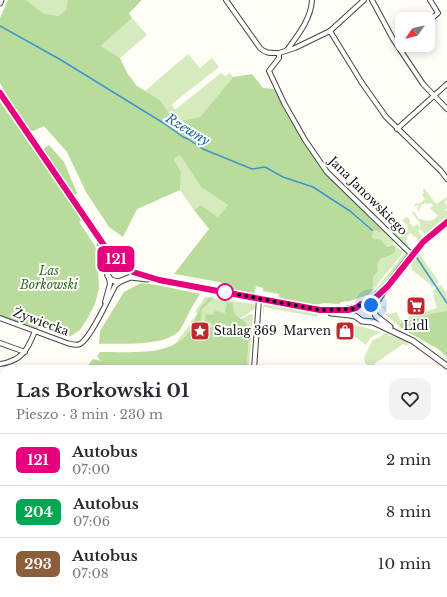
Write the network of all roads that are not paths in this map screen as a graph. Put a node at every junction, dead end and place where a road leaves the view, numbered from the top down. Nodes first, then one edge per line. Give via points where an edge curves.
1 (226, 0) edge
2 (312, 0) edge
3 (364, 0) edge
4 (372, 0) edge
5 (430, 0) edge
6 (435, 16) edge
7 (330, 31) junction
8 (395, 38) edge
9 (286, 50) junction
10 (404, 52) edge
11 (279, 53) junction
12 (447, 84) edge
13 (0, 93) edge
14 (433, 96) junction
15 (447, 109) edge
16 (396, 129) junction
17 (447, 179) edge
18 (447, 222) edge
19 (94, 232) junction
20 (412, 255) junction
21 (118, 260) junction
22 (108, 266) junction
23 (128, 267) junction
24 (109, 278) junction
25 (159, 280) junction
26 (123, 281) junction
27 (388, 286) junction
28 (259, 299) junction
29 (366, 303) junction
30 (358, 307) junction
31 (103, 308) junction
32 (320, 310) junction
33 (374, 311) junction
34 (357, 317) junction
35 (0, 318) edge
36 (368, 321) junction
37 (35, 330) junction
38 (401, 334) junction
39 (0, 343) edge
40 (25, 352) junction
41 (0, 364) edge
42 (254, 365) edge
43 (446, 365) edge

1 - 11 street via 263,52
2 - 9 street via 308,18
3 - 7 street
4 - 8 street
5 - 6 street via 438,13
7 - 9 street
7 - 16 street via 381,112
9 - 11 street
10 - 14 street
11 - 20 street, Jana Janowskiego via 279,58 268,71 305,140 331,177
12 - 14 street
13 - 19 street
14 - 15 street
14 - 16 street
16 - 17 street
18 - 20 street
19 - 21 street via 112,257
19 - 22 street
20 - 27 street
21 - 22 street
21 - 23 street via 125,262
22 - 24 street
23 - 25 street via 133,272
23 - 26 street via 129,272
24 - 26 street via 115,282
24 - 31 street
25 - 26 street via 131,277
25 - 28 street
26 - 31 street via 115,286
27 - 29 street
27 - 33 street via 374,306
28 - 32 street
28 - 42 street
29 - 30 street
29 - 33 street via 371,305
30 - 32 street
30 - 34 street
31 - 37 street, Żywiecka via 86,337 76,345
32 - 34 street
33 - 36 street
33 - 38 street via 380,319
34 - 36 street via 362,321
35 - 37 street, Żywiecka
36 - 38 street
37 - 40 street
38 - 43 street
39 - 40 street
40 - 41 street via 16,360

